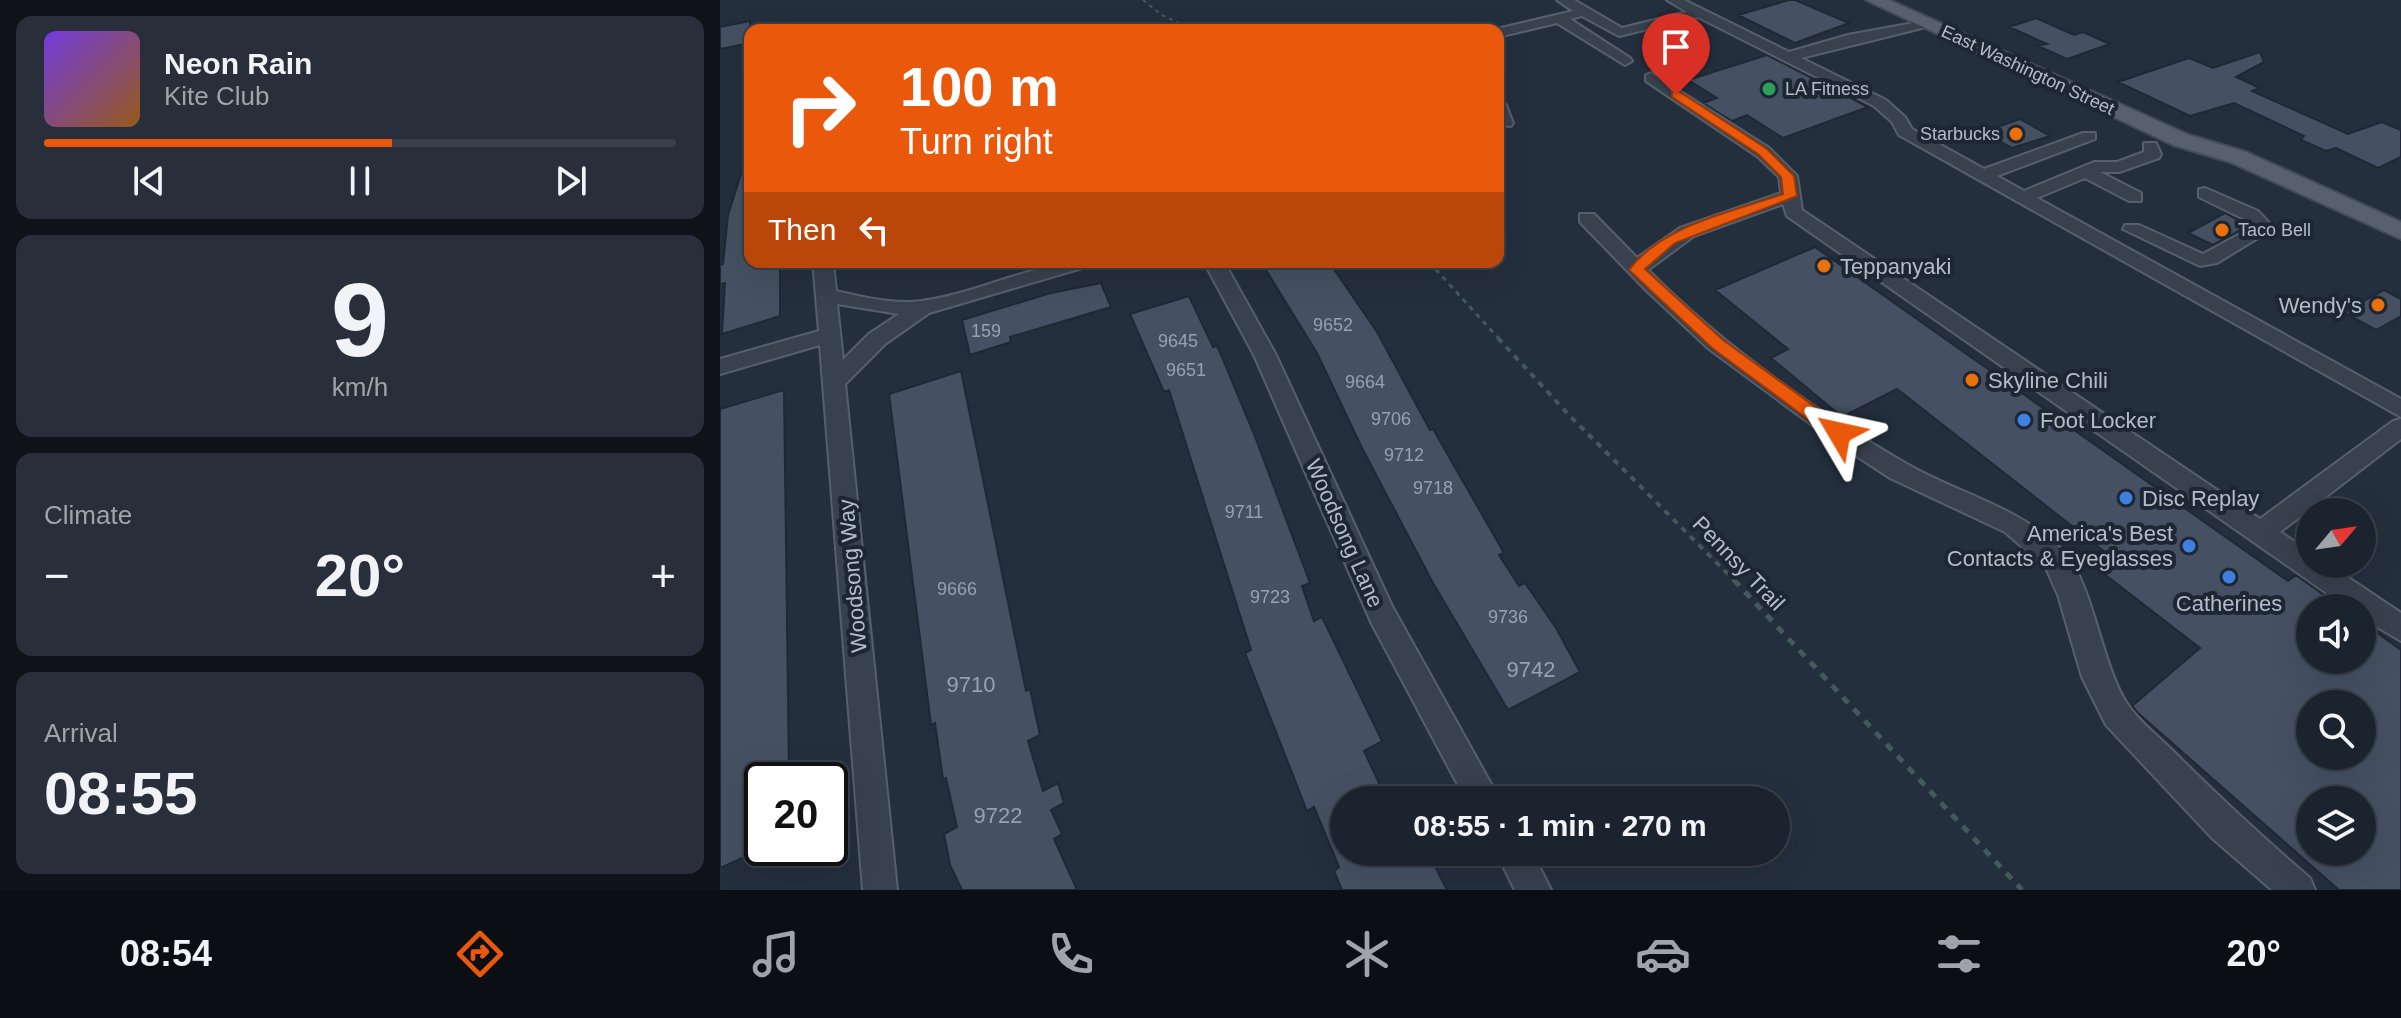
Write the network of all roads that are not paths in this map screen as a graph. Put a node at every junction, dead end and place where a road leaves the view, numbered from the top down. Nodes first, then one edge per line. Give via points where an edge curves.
1 (1564, 0) edge
2 (1674, 0) edge
3 (1875, 0) edge
4 (1583, 12) junction
5 (1698, 13) junction
6 (1559, 18) junction
7 (1925, 23) junction
8 (1504, 32) edge
9 (1791, 56) junction
10 (1625, 61) dead end
11 (1651, 78) dead end
12 (2089, 136) dead end
13 (2177, 139) junction
14 (2093, 169) junction
15 (1984, 175) junction
16 (2205, 193) dead end
17 (1790, 196) junction
18 (2025, 197) junction
19 (2135, 197) dead end
20 (1587, 218) dead end
21 (2132, 229) dead end
22 (2401, 231) edge
23 (2401, 253) edge
24 (824, 268) edge
25 (1061, 268) edge
26 (1216, 268) edge
27 (1637, 270) junction
28 (826, 295) junction
29 (922, 308) junction
30 (829, 335) junction
31 (720, 367) edge
32 (837, 379) junction
33 (2399, 409) edge
34 (2260, 533) junction
35 (2401, 629) edge
36 (1476, 786) edge
37 (1521, 866) edge
38 (880, 890) edge
39 (1534, 890) edge
40 (2298, 890) edge

1 - 4 street
2 - 5 street
3 - 7 main road, East Washington Street
4 - 5 street via 1619,32
4 - 6 street
5 - 9 street
6 - 8 street
6 - 10 street
7 - 9 street
7 - 13 main road, East Washington Street
9 - 15 street via 1880,103 1905,132
11 - 17 street via 1763,152 1788,176
12 - 15 street
13 - 14 street via 2150,147 2153,154 2119,167
13 - 22 main road, East Washington Street via 2248,161
13 - 23 main road, East Washington Street via 2199,159
14 - 18 street
14 - 19 street
15 - 18 street
16 - 21 street via 2251,215 2265,228 2200,260
17 - 27 street via 1670,240
17 - 34 street via 1793,212
18 - 33 street via 2240,308
20 - 27 street
24 - 28 street, Woodsong Way
25 - 29 street
26 - 36 street, Woodsong Lane via 1271,367 1381,613
27 - 40 street via 1717,344 1839,433 1899,471 2014,525 2056,561 2097,677 2117,715 2224,826
28 - 29 street via 882,307
28 - 30 street, Woodsong Way
29 - 32 street via 877,339
30 - 31 street
30 - 32 street, Woodsong Way
32 - 38 street, Woodsong Way
33 - 34 street
34 - 35 street
37 - 39 street

